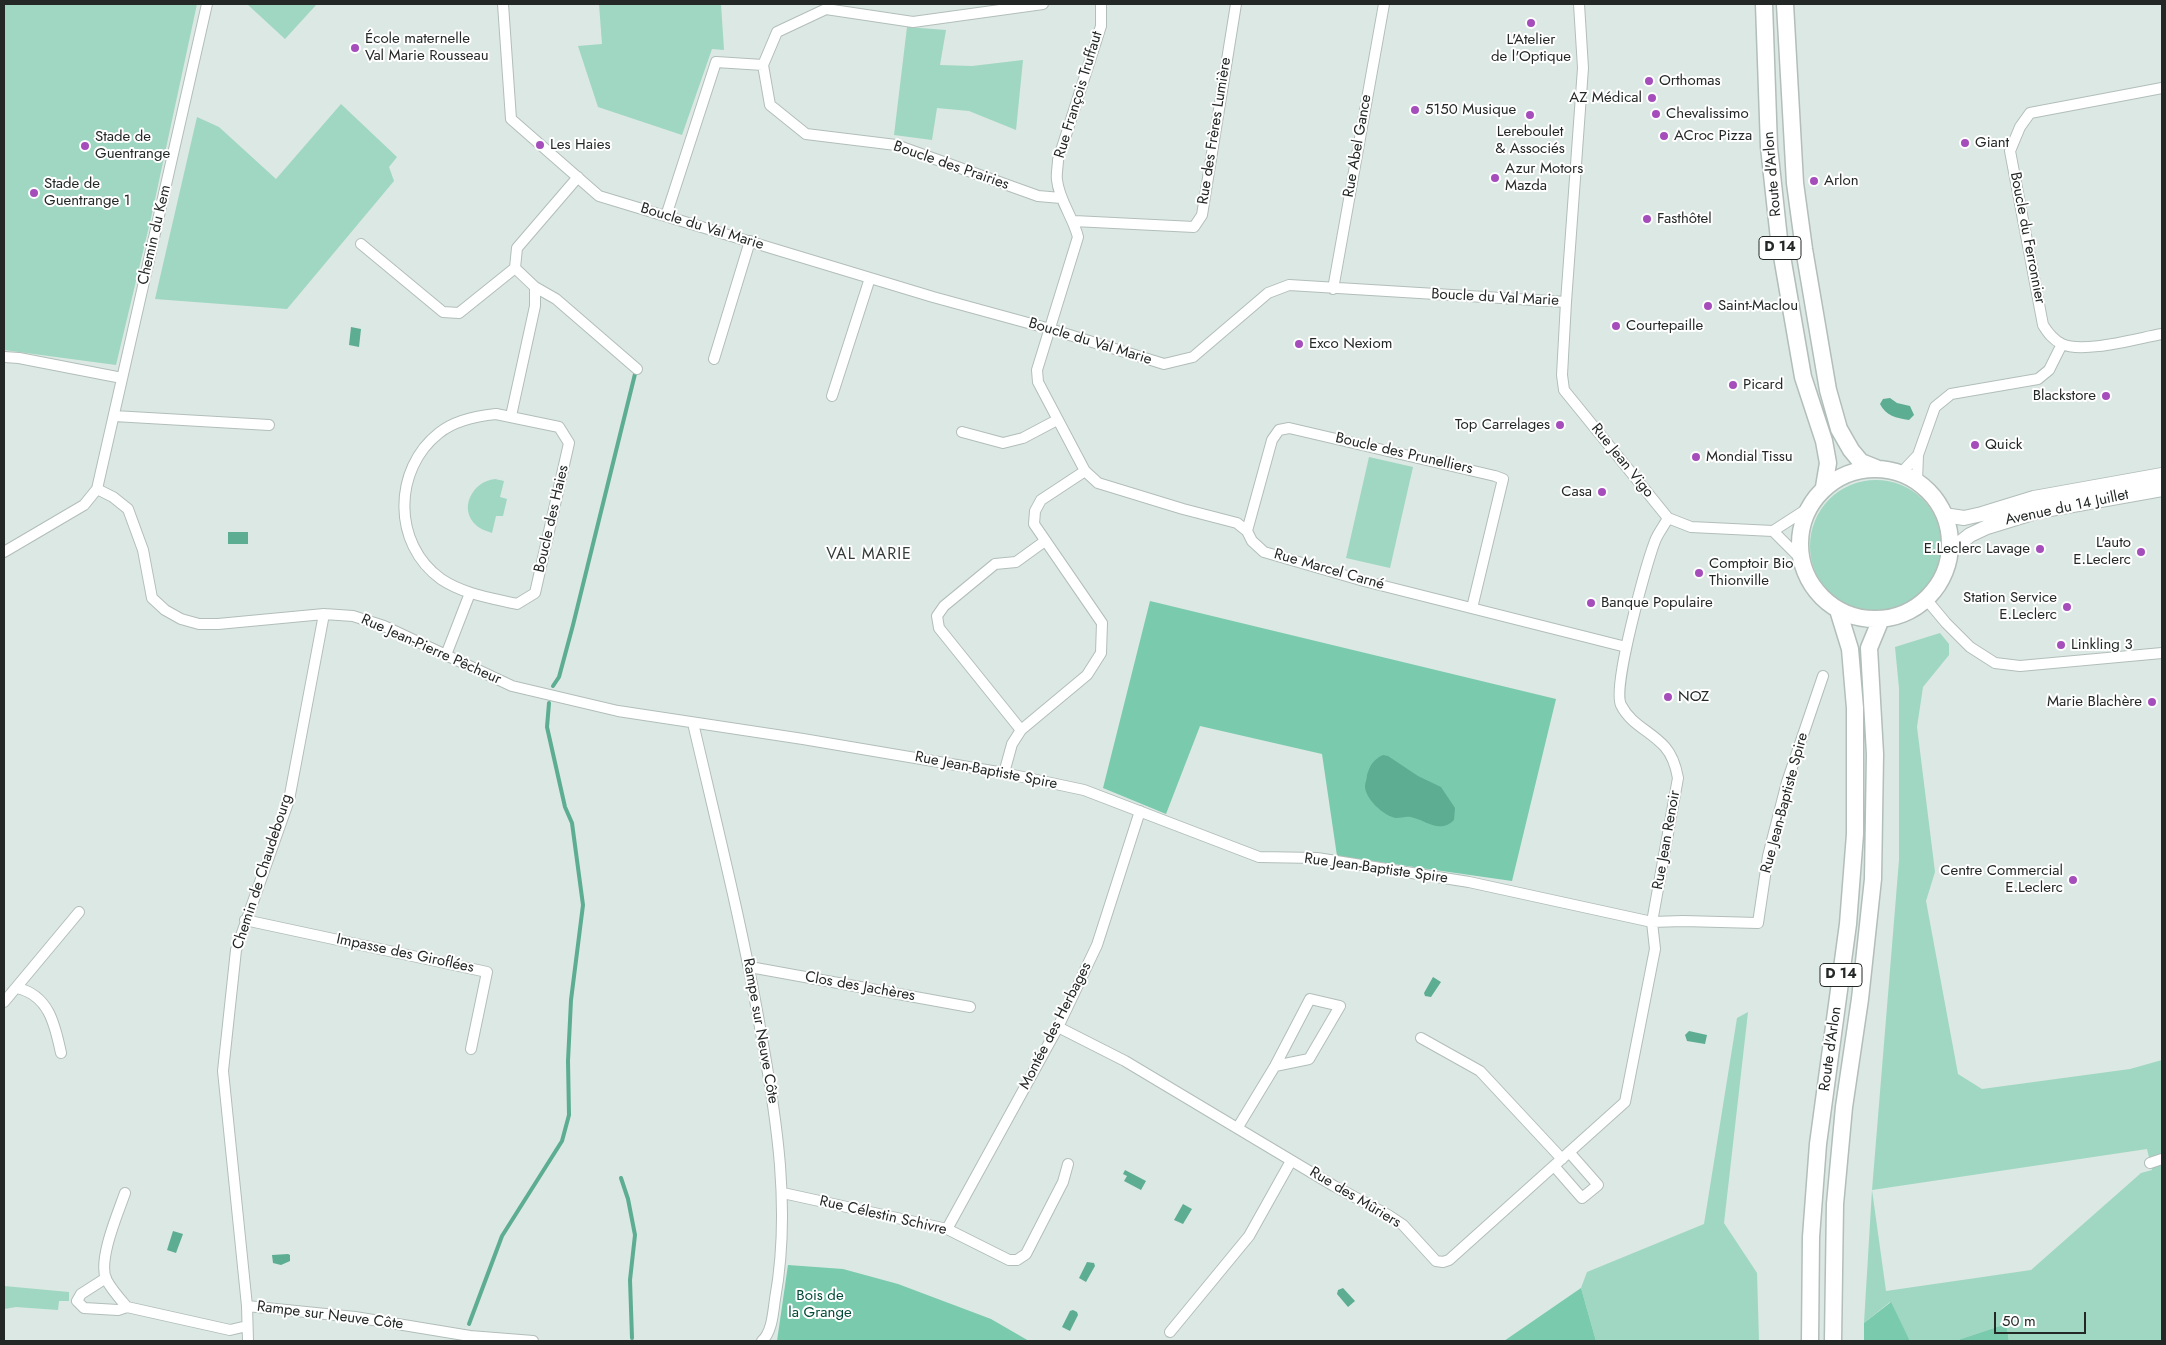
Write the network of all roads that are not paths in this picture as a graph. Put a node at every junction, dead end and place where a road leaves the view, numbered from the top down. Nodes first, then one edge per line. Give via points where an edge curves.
1 (207, 4) edge
2 (504, 4) edge
3 (1043, 4) edge
4 (1101, 4) edge
5 (1236, 4) edge
6 (1384, 4) edge
7 (1579, 4) edge
8 (1764, 4) edge
9 (1785, 4) edge
10 (763, 65) junction
11 (2162, 88) edge
12 (578, 177) junction
13 (1061, 198) junction
14 (666, 216) junction
15 (1074, 221) junction
16 (750, 241) junction
17 (361, 244) dead end
18 (515, 268) junction
19 (870, 278) junction
20 (535, 287) junction
21 (1332, 289) junction
22 (1566, 302) junction
23 (1050, 329) junction
24 (2162, 334) edge
25 (2062, 344) junction
26 (4, 357) edge
27 (714, 359) dead end
28 (637, 369) dead end
29 (122, 378) junction
30 (832, 396) dead end
31 (114, 416) junction
32 (511, 416) junction
33 (1057, 420) junction
34 (269, 425) dead end
35 (962, 432) dead end
36 (1918, 455) junction
37 (1876, 468) junction
38 (1085, 471) junction
39 (1901, 473) junction
40 (2162, 475) edge
41 (1917, 481) junction
42 (1824, 487) junction
43 (97, 489) junction
44 (2162, 489) edge
45 (1807, 510) junction
46 (1944, 515) junction
47 (1668, 518) junction
48 (1247, 531) junction
49 (1773, 531) junction
50 (1045, 541) junction
51 (1950, 551) junction
52 (4, 552) edge
53 (1801, 559) junction
54 (470, 593) junction
55 (1926, 599) junction
56 (1472, 608) junction
57 (1838, 610) junction
58 (324, 614) junction
59 (1881, 619) junction
60 (1626, 647) junction
61 (2162, 653) edge
62 (446, 655) junction
63 (1823, 676) dead end
64 (693, 723) junction
65 (1021, 730) junction
66 (1004, 773) junction
67 (1140, 811) junction
68 (79, 912) dead end
69 (245, 920) junction
70 (1652, 922) junction
71 (750, 968) junction
72 (17, 988) junction
73 (4, 1002) edge
74 (970, 1006) dead end
75 (1058, 1026) junction
76 (1421, 1038) dead end
77 (471, 1050) dead end
78 (61, 1053) dead end
79 (1275, 1066) junction
80 (1238, 1127) junction
81 (1565, 1156) junction
82 (2162, 1159) edge
83 (1291, 1161) junction
84 (2150, 1163) dead end
85 (1068, 1164) dead end
86 (1554, 1166) junction
87 (125, 1193) dead end
88 (783, 1193) junction
89 (947, 1229) junction
90 (106, 1278) junction
91 (247, 1306) junction
92 (127, 1308) junction
93 (247, 1326) junction
94 (1170, 1332) dead end
95 (248, 1341) edge
96 (533, 1341) edge
97 (762, 1341) edge
98 (1810, 1341) edge
99 (1833, 1341) edge

1 - 29 street, Chemin du Kem
2 - 12 street, Boucle du Val Marie via 511,119
3 - 10 street via 913,22 826,8 777,32
4 - 13 street, Rue François Truffaut via 1101,26 1058,160
5 - 15 street, Rue des Frères Lumière via 1202,215 1194,227
6 - 21 street, Rue Abel Gance
7 - 22 street, Boucle du Val Marie via 1582,68
8 - 42 main road, Route d'Arlon / D 14 via 1769,147 1779,239 1803,377 1824,440 1828,463
9 - 37 main road, Route d'Arlon / D 14 via 1795,183 1828,390 1839,429 1851,450 1860,462
10 - 13 street, Boucle des Prairies via 770,105 806,134 896,145 1038,196
10 - 14 street via 716,62
11 - 25 street, Boucle du Ferronnier via 2030,113 2010,151 2043,325 2051,337
12 - 14 street, Boucle du Val Marie via 600,196
12 - 18 street via 517,248
13 - 15 street, Rue François Truffaut
14 - 16 street, Boucle du Val Marie
15 - 23 street, Rue François Truffaut via 1078,237
16 - 19 street, Boucle du Val Marie
16 - 27 street
17 - 18 street via 442,312 460,313
18 - 20 street
19 - 23 street, Boucle du Val Marie
19 - 30 street
20 - 28 street via 556,299
20 - 32 street via 535,306
21 - 22 street, Boucle du Val Marie
21 - 23 street, Boucle du Val Marie via 1289,285 1268,292 1193,357 1164,364
22 - 47 street, Rue Jean Vigo via 1564,390
23 - 33 street, Rue Marcel Carné via 1037,370 1038,382
24 - 25 street via 2091,347 2074,348
25 - 36 street via 2049,370 2038,378 1951,394 1935,407
26 - 29 street
29 - 31 street, Chemin du Kem
31 - 34 street
31 - 43 street, Chemin du Kem
32 - 54 street, Boucle des Haies via 481,415 456,422 440,432 419,454 410,472 404,497 405,519 420,557 440,578
32 - 54 street, Boucle des Haies via 558,427 569,443 553,520 535,593 517,604
33 - 35 street via 1023,438 1003,443
33 - 38 street, Rue Marcel Carné
36 - 39 street
36 - 41 street
37 - 39 main road
37 - 42 main road via 1848,472
38 - 48 street, Rue Marcel Carné via 1098,483 1237,522
38 - 50 street via 1041,500 1034,524
39 - 41 main road
40 - 46 main road, Avenue du 14 Juillet via 2034,498 1964,518
41 - 46 main road via 1930,492
42 - 45 main road
43 - 52 street via 78,509
43 - 58 street, Rue Jean-Pierre Pêcheur via 128,509 143,550 152,598 181,619 199,624 218,624
44 - 51 main road, Avenue du 14 Juillet via 2039,511 1987,527 1970,535
45 - 49 street
45 - 53 main road via 1799,536
46 - 51 main road via 1950,534
47 - 49 street, Rue Jean Vigo via 1691,527
47 - 60 street, Rue Jean Renoir via 1655,540
48 - 56 street, Rue Marcel Carné via 1264,552
48 - 56 street, Boucle des Prunelliers via 1272,440 1279,430 1289,428 1495,476 1503,479
49 - 53 street
50 - 65 street via 1102,622 1101,653 1087,676
50 - 65 street via 1016,562 995,564 944,606 937,616 939,628
51 - 55 main road via 1940,581
53 - 57 main road via 1812,586
54 - 62 street
55 - 59 main road via 1905,613
55 - 61 street via 1970,647 1996,663 2020,666
56 - 60 street, Rue Marcel Carné
57 - 59 main road via 1859,618
57 - 98 main road, Route d'Arlon / D 14 via 1850,649 1855,708 1855,834 1848,924 1818,1144 1811,1237
58 - 62 street, Rue Jean-Pierre Pêcheur via 353,616 384,626
58 - 69 street, Chemin de Chaudebourg via 289,800
59 - 99 main road, Route d'Arlon / D 14 via 1869,648 1875,754 1873,879 1835,1204
60 - 70 street, Rue Jean Renoir via 1619,685 1620,704 1632,720 1665,747 1678,778
62 - 64 street, Rue Jean-Pierre Pêcheur via 512,686 618,711
63 - 70 street, Rue Jean-Baptiste Spire via 1782,800 1768,856 1758,923
64 - 66 street, Rue Jean-Baptiste Spire
64 - 71 street, Rampe sur Neuve Côte
65 - 66 street via 1012,744
66 - 67 street, Rue Jean-Baptiste Spire via 1084,790
67 - 70 street, Rue Jean-Baptiste Spire via 1258,857 1317,858 1373,866 1513,891
67 - 75 street, Montée des Herbages via 1097,945
68 - 72 street
69 - 77 street, Impasse des Giroflées via 487,972
69 - 91 street, Chemin de Chaudebourg via 236,950 223,1071
70 - 81 street, Rue des Mûriers via 1655,949 1625,1102
71 - 74 street, Clos des Jachères
71 - 88 street, Rampe sur Neuve Côte via 771,1087
72 - 73 street
72 - 78 street via 30,991 50,1013
75 - 80 street, Rue des Mûriers
75 - 89 street, Montée des Herbages
76 - 81 street via 1480,1072
79 - 79 street via 1309,1059 1340,1006 1310,999
79 - 80 street
80 - 83 street, Rue des Mûriers
81 - 86 street, Rue des Mûriers
81 - 86 street via 1598,1185 1582,1198
82 - 84 street
83 - 86 street, Rue des Mûriers via 1403,1225 1436,1261 1443,1262
83 - 94 street via 1249,1236
85 - 89 street, Rue Célestin Schivre via 1064,1182 1026,1254 1017,1260 1009,1260
87 - 90 street via 107,1251
88 - 89 street, Rue Célestin Schivre
88 - 97 street, Rampe sur Neuve Côte via 777,1291 767,1336
90 - 92 street
90 - 92 street via 81,1294 78,1301 84,1308
91 - 93 street, Chemin de Chaudebourg
91 - 96 street, Rampe sur Neuve Côte via 355,1317 470,1336
92 - 93 street via 230,1330
93 - 95 street, Chemin de Chaudebourg

